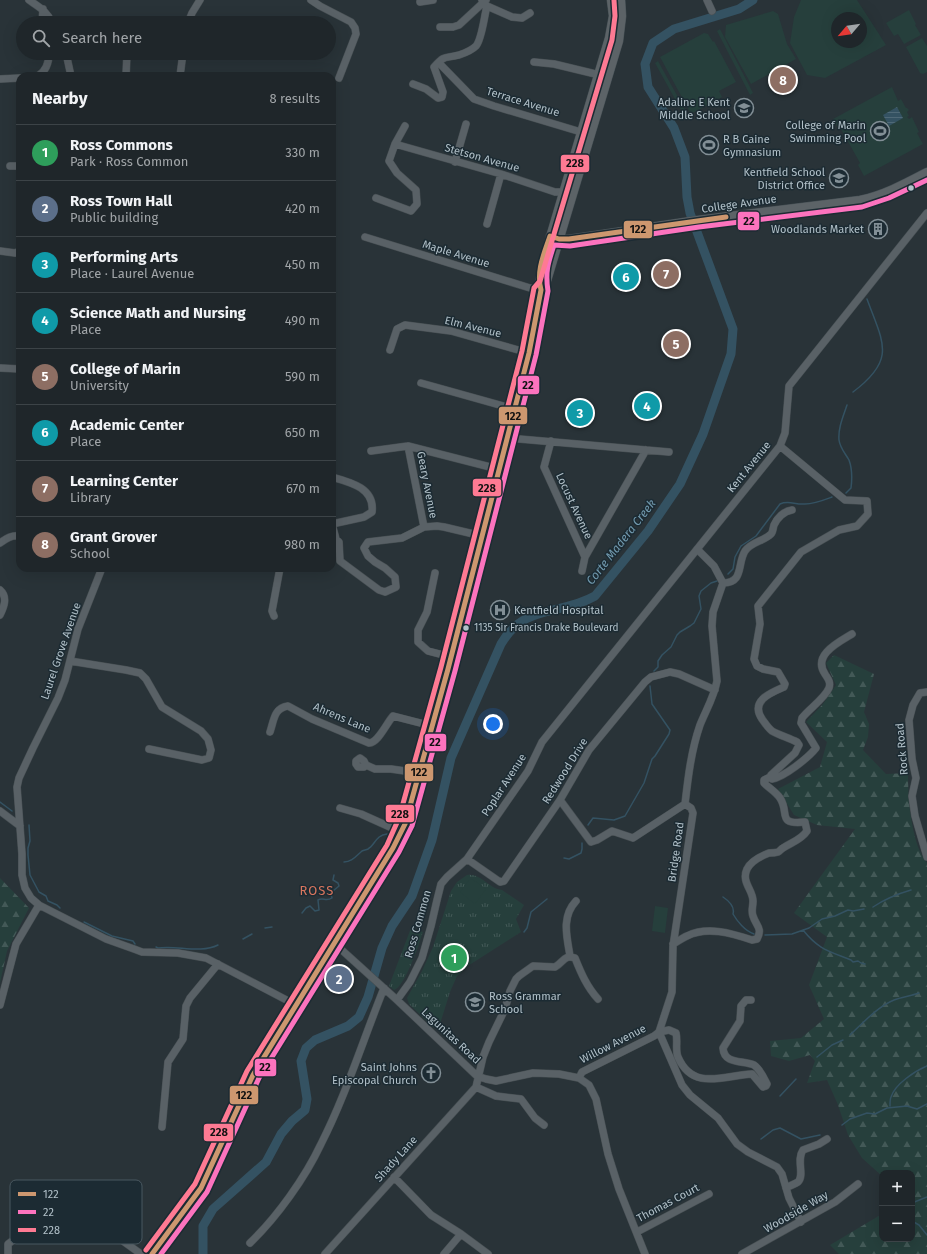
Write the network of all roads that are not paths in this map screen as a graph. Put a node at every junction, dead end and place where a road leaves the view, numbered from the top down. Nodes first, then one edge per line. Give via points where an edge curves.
1 (29, 0) edge
2 (200, 0) edge
3 (311, 0) edge
4 (432, 0) edge
5 (611, 0) edge
6 (621, 0) edge
7 (707, 0) edge
8 (420, 2) dead end
9 (485, 2) edge
10 (43, 9) junction
11 (712, 11) dead end
12 (530, 13) dead end
13 (42, 16) edge
14 (48, 16) edge
15 (191, 16) edge
16 (440, 27) dead end
17 (48, 60) edge
18 (68, 60) edge
19 (127, 60) edge
20 (182, 60) edge
21 (534, 62) dead end
22 (439, 63) junction
23 (42, 72) edge
24 (70, 72) edge
25 (126, 72) edge
26 (181, 72) edge
27 (599, 74) junction
28 (608, 77) junction
29 (16, 78) edge
30 (339, 78) dead end
31 (0, 79) edge
32 (413, 84) dead end
33 (466, 124) dead end
34 (405, 126) dead end
35 (581, 132) junction
36 (591, 134) junction
37 (395, 144) junction
38 (456, 162) junction
39 (10, 166) dead end
40 (16, 166) edge
41 (927, 172) edge
42 (501, 174) junction
43 (563, 192) junction
44 (376, 198) dead end
45 (927, 213) edge
46 (487, 224) dead end
47 (550, 236) junction
48 (365, 237) dead end
49 (559, 239) junction
50 (0, 251) edge
51 (16, 253) edge
52 (542, 290) junction
53 (390, 350) dead end
54 (529, 353) junction
55 (0, 368) edge
56 (16, 369) edge
57 (421, 383) dead end
58 (514, 409) junction
59 (506, 438) junction
60 (552, 441) junction
61 (408, 446) junction
62 (780, 446) junction
63 (646, 450) junction
64 (371, 451) dead end
65 (669, 452) dead end
66 (498, 469) junction
67 (336, 478) edge
68 (792, 510) dead end
69 (336, 523) edge
70 (424, 527) junction
71 (16, 535) edge
72 (482, 536) junction
73 (336, 539) edge
74 (0, 543) edge
75 (697, 549) junction
76 (585, 557) junction
77 (582, 571) dead end
78 (100, 572) edge
79 (279, 572) edge
80 (435, 574) dead end
81 (723, 583) junction
82 (0, 590) edge
83 (0, 615) edge
84 (274, 616) dead end
85 (852, 634) dead end
86 (451, 657) junction
87 (70, 661) junction
88 (604, 666) joint
89 (715, 690) junction
90 (927, 692) edge
91 (432, 726) junction
92 (270, 732) dead end
93 (149, 749) dead end
94 (366, 765) dead end
95 (419, 772) junction
96 (770, 777) junction
97 (560, 800) junction
98 (685, 804) junction
99 (340, 808) dead end
100 (0, 811) edge
101 (20, 826) junction
102 (401, 832) junction
103 (927, 857) edge
104 (467, 859) junction
105 (576, 901) dead end
106 (39, 905) junction
107 (334, 944) junction
108 (673, 944) junction
109 (570, 956) junction
110 (218, 964) junction
111 (384, 988) junction
112 (598, 999) dead end
113 (397, 1000) junction
114 (751, 1000) dead end
115 (0, 1005) edge
116 (296, 1005) junction
117 (660, 1032) junction
118 (478, 1076) junction
119 (579, 1078) junction
120 (476, 1087) junction
121 (544, 1124) dead end
122 (162, 1127) dead end
123 (827, 1139) dead end
124 (394, 1177) junction
125 (858, 1184) dead end
126 (786, 1188) junction
127 (709, 1194) dead end
128 (801, 1222) junction
129 (637, 1232) junction
130 (461, 1234) junction
131 (10, 1243) edge
132 (250, 1243) dead end
133 (127, 1244) edge
134 (8, 1254) edge
135 (141, 1254) edge
136 (152, 1254) edge
137 (325, 1254) edge
138 (444, 1254) edge
139 (488, 1254) edge
140 (646, 1254) edge
141 (742, 1254) edge

1 - 10 street
2 - 15 street
3 - 30 street via 351,22 355,28 356,34
4 - 8 street
5 - 27 main road via 613,16
6 - 28 main road via 621,30
7 - 11 street
9 - 12 street via 512,18 522,18
9 - 16 street via 459,25
9 - 22 street via 480,37 476,46 457,56 446,56
10 - 13 street
10 - 14 street
17 - 23 street
18 - 24 street
19 - 25 street
20 - 26 street
21 - 27 street
22 - 32 street via 434,69 443,92 442,97 438,98
22 - 35 street, Terrace Avenue via 474,98
27 - 28 street
27 - 35 main road
28 - 36 main road
29 - 31 street
33 - 38 street
34 - 37 street
35 - 36 street, Terrace Avenue
35 - 43 main road
36 - 49 main road
37 - 38 street, Stetson Avenue
37 - 44 street via 390,161 397,173 416,190 417,204 411,211
38 - 42 street, Stetson Avenue
39 - 40 street
41 - 49 main road, College Avenue via 897,188 866,199
42 - 43 street, Stetson Avenue via 548,190
42 - 46 street
43 - 47 main road
45 - 62 street, Kent Avenue via 789,386 785,433
47 - 49 main road, College Avenue
47 - 52 main road via 539,283
48 - 52 street, Maple Avenue
49 - 52 main road
50 - 51 street
52 - 54 main road
53 - 54 street, Elm Avenue via 397,329 405,325 451,331
54 - 58 main road
55 - 56 street
57 - 58 street
58 - 59 main road
59 - 60 street
59 - 66 main road
60 - 63 street
60 - 76 street, Locust Avenue via 544,468
61 - 64 street
61 - 66 street
61 - 70 street, Geary Avenue
62 - 75 street, Kent Avenue
62 - 96 street via 845,500 867,501 868,514 857,526 839,530 801,552 758,606 760,624 754,659 757,666 778,672 785,684 784,687 765,696 758,706 759,715 772,731 799,745 795,753
63 - 65 street
63 - 76 street
66 - 72 main road
67 - 69 street via 362,487 373,506 372,512 364,517
68 - 81 street via 777,519 772,533 746,551 738,576 730,583
70 - 72 street via 444,527
70 - 73 street via 402,538 368,542 364,548 368,556 395,578 396,587 384,592 340,561 339,542
71 - 74 street via 7,537
72 - 86 main road
75 - 81 street via 714,566
75 - 88 street, Kent Avenue
76 - 77 street
78 - 87 street, Laurel Grove Avenue via 78,629
79 - 84 street via 272,611
80 - 86 street via 427,612 418,630 418,642 428,651
81 - 89 street via 713,612
82 - 83 street via 5,598
85 - 96 street via 828,650 823,657 821,666 829,680 829,686 826,693 802,718 801,723 816,748 796,766 776,778
86 - 91 main road
87 - 93 street via 140,673 162,707 202,731 211,750 209,758 202,760
87 - 101 street, Laurel Grove Avenue via 58,698 19,778 17,787
88 - 104 street, Poplar Avenue via 542,742 528,771
89 - 97 street, Redwood Drive via 679,674 666,673 651,678 639,688 589,750
89 - 98 street via 700,726 691,760
90 - 103 street, Rock Road via 920,693 909,720 916,778 912,796
91 - 92 street, Ahrens Lane via 393,716 377,740 369,743 288,706 276,713
91 - 95 main road
94 - 95 street via 375,769 391,768
95 - 102 main road
96 - 108 street via 764,780 764,783 780,797 784,815 794,822 805,822 807,831 804,836 778,852 762,856 747,870 745,878 753,900 753,917 760,929 757,939 717,931 702,931
97 - 98 street via 591,842 612,830 633,838
97 - 104 street, Redwood Drive via 502,882
98 - 108 street, Bridge Road via 693,813
99 - 102 street via 361,814
100 - 101 street
101 - 106 street, Laurel Grove Avenue via 25,888
102 - 107 main road via 390,855
104 - 113 street, Ross Common via 441,884 422,958
105 - 109 street via 565,922
106 - 110 street, Laurel Grove Avenue via 106,939 142,952 196,955
106 - 115 street via 16,944
107 - 111 street, Lagunitas Road
107 - 116 main road
108 - 117 street, Bridge Road via 672,992
109 - 112 street via 575,958 590,990
109 - 118 street via 555,966 533,966 519,976 489,1042
110 - 116 street, Laurel Grove Avenue
110 - 122 street via 186,1006 183,1039 168,1062
111 - 113 street, Lagunitas Road
111 - 132 street via 321,1145 276,1214
113 - 118 street, Lagunitas Road
114 - 117 street via 746,1000 741,1006 740,1021 723,1048 726,1057 755,1066 764,1078 766,1086 763,1087 752,1074 713,1080 697,1078 678,1057 676,1033 669,1030
116 - 136 main road via 248,1085 201,1188
117 - 119 street, Willow Avenue via 582,1072
117 - 126 street via 682,1085 690,1095 718,1118 737,1144 776,1167 782,1174
118 - 119 street, Lagunitas Road via 496,1081 533,1072
118 - 120 street
119 - 129 street via 589,1085 596,1099 608,1154
120 - 121 street via 496,1096 521,1099 534,1118
120 - 124 street, Shady Lane
123 - 126 street via 801,1152 800,1178
124 - 130 street via 431,1215
124 - 137 street, Shady Lane
125 - 128 street, Woodside Way via 835,1202
126 - 128 street
127 - 129 street, Thomas Court
128 - 141 street, Woodside Way
129 - 140 street
130 - 138 street
130 - 139 street
131 - 134 street
133 - 135 street

